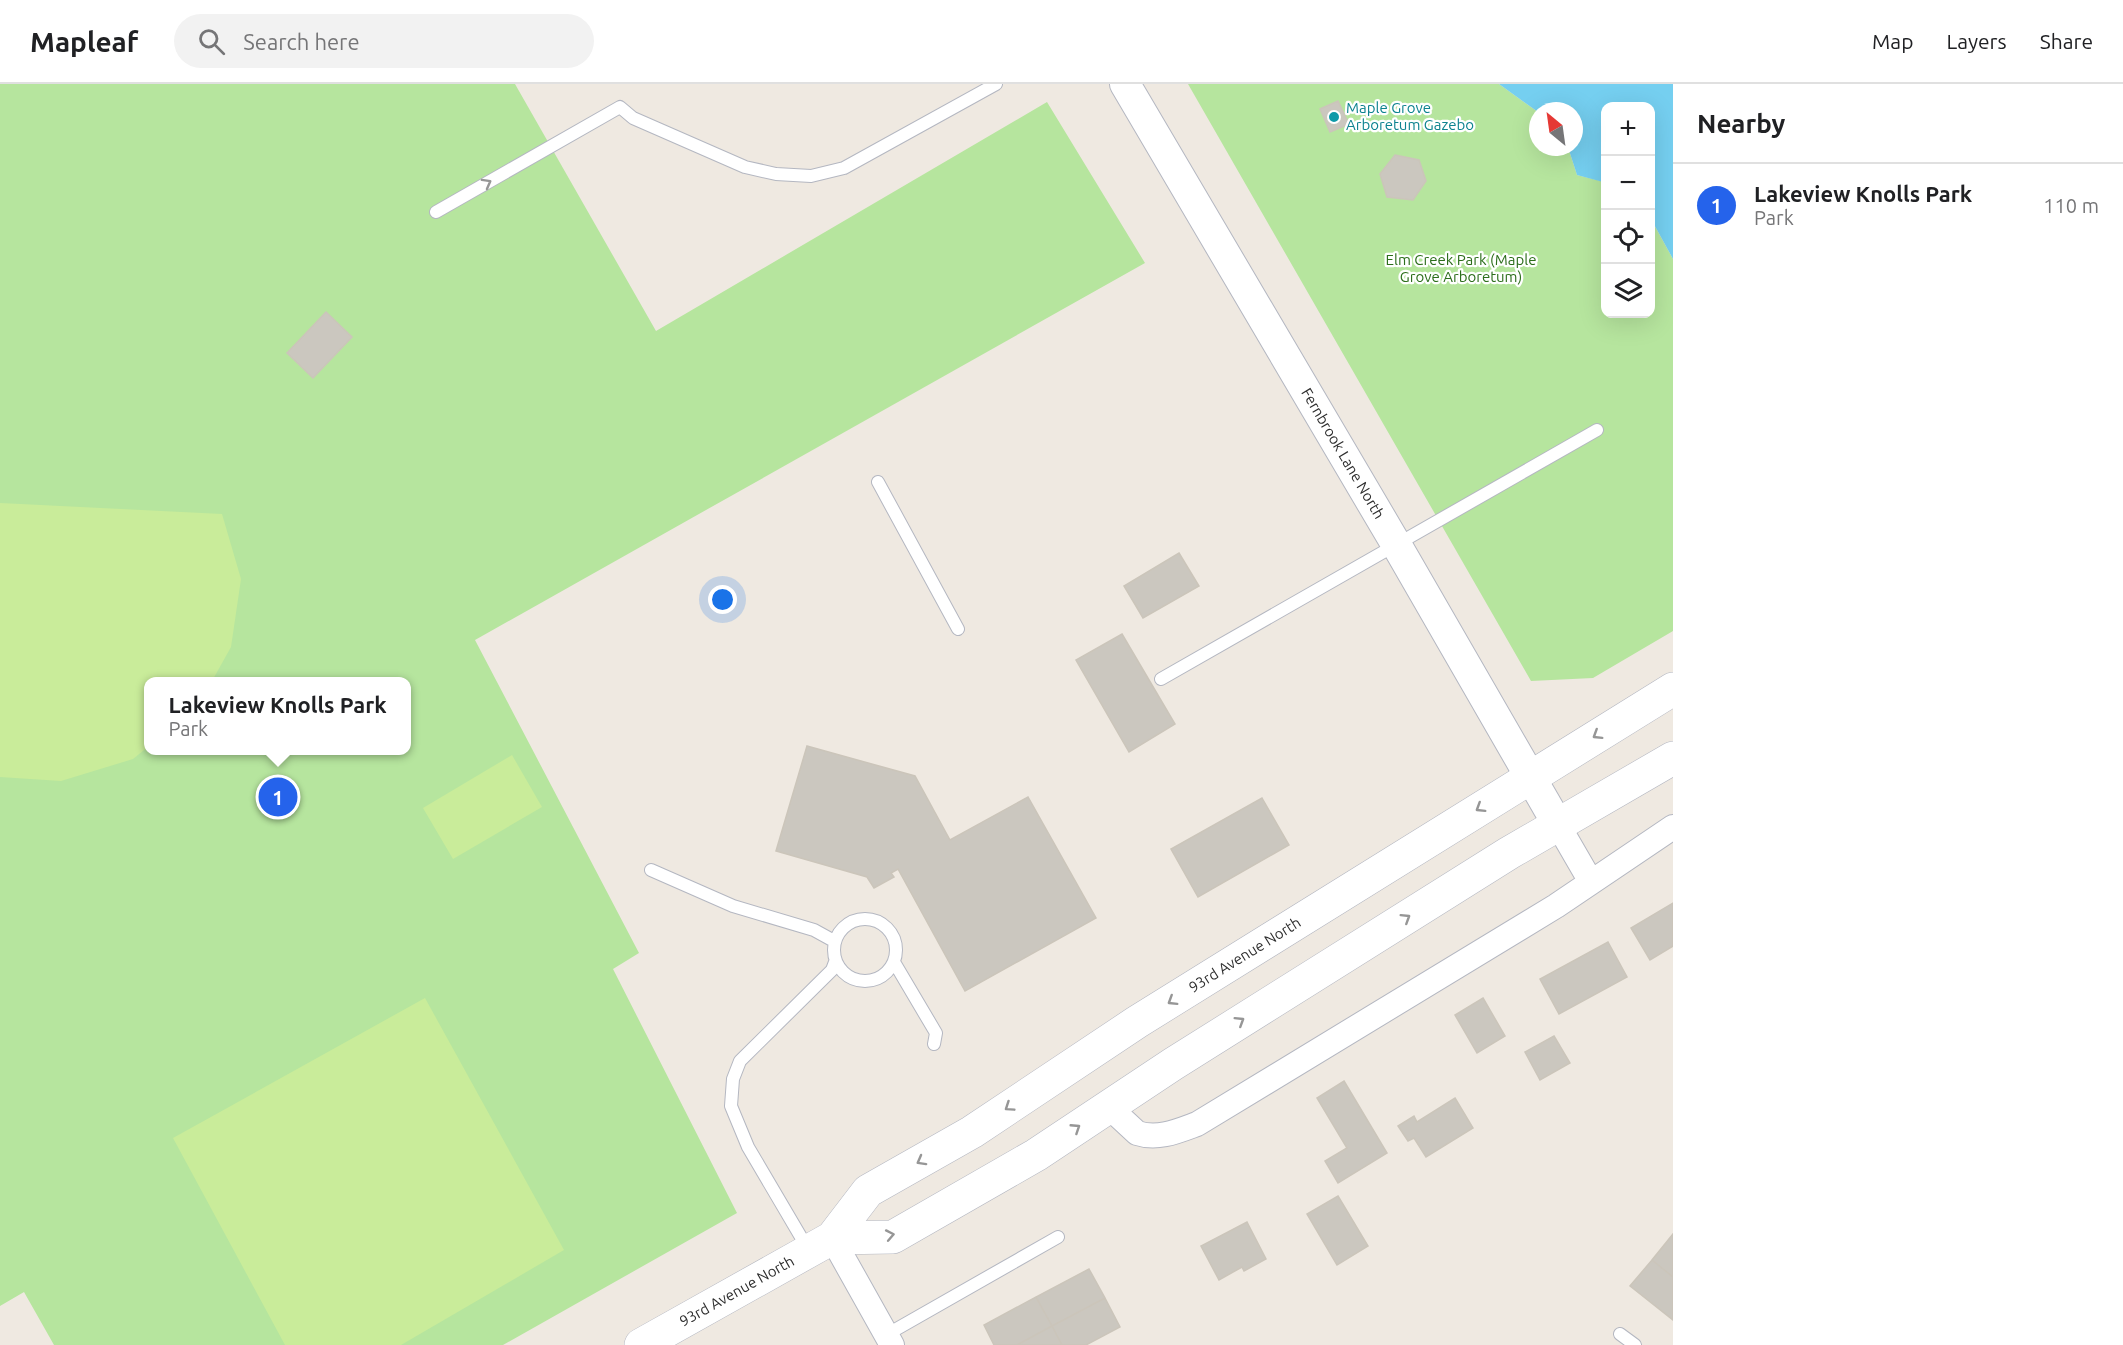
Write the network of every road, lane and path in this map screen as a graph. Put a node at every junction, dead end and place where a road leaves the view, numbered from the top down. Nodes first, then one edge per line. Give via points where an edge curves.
1 (996, 84) edge
2 (1125, 84) edge
3 (436, 212) dead end
4 (1597, 430) dead end
5 (878, 482) dead end
6 (1396, 544) junction
7 (958, 629) dead end
8 (1161, 680) dead end
9 (1673, 689) edge
10 (1673, 758) edge
11 (1529, 776) junction
12 (1558, 825) junction
13 (1673, 827) edge
14 (651, 870) dead end
15 (1591, 882) junction
16 (834, 941) junction
17 (835, 962) junction
18 (894, 962) junction
19 (934, 1044) dead end
20 (1109, 1107) junction
21 (1058, 1238) dead end
22 (821, 1244) junction
23 (1620, 1334) dead end
24 (889, 1340) edge
25 (641, 1345) edge
26 (1635, 1345) edge

3 -> 1 lane via 620,107 633,118 745,167 812,176 844,168
2 - 6 street, Fernbrook Lane North
4 - 6 lane
5 - 7 lane
6 - 8 lane
6 - 11 street, Fernbrook Lane North
9 -> 11 main road, 93rd Avenue North
10 - 12 main road, 93rd Avenue North
11 - 12 street, Fernbrook Lane North
11 -> 22 main road, 93rd Avenue North via 1137,1022 972,1132 868,1191
12 - 15 street
20 -> 12 main road, 93rd Avenue North
13 - 15 street
14 - 16 lane via 733,906 814,930
15 - 20 street via 1369,1022 1197,1124 1168,1135 1143,1135
16 - 17 lane
16 - 18 lane via 846,924 865,918 876,920 896,942
17 - 18 lane via 849,977 870,981 888,971
17 - 22 lane via 832,970 740,1061 733,1079 731,1107 748,1147
18 - 19 lane via 936,1033
22 -> 20 main road, 93rd Avenue North via 893,1237 1036,1155
21 - 24 lane
22 - 24 street
22 - 25 main road, 93rd Avenue North
23 - 26 lane

